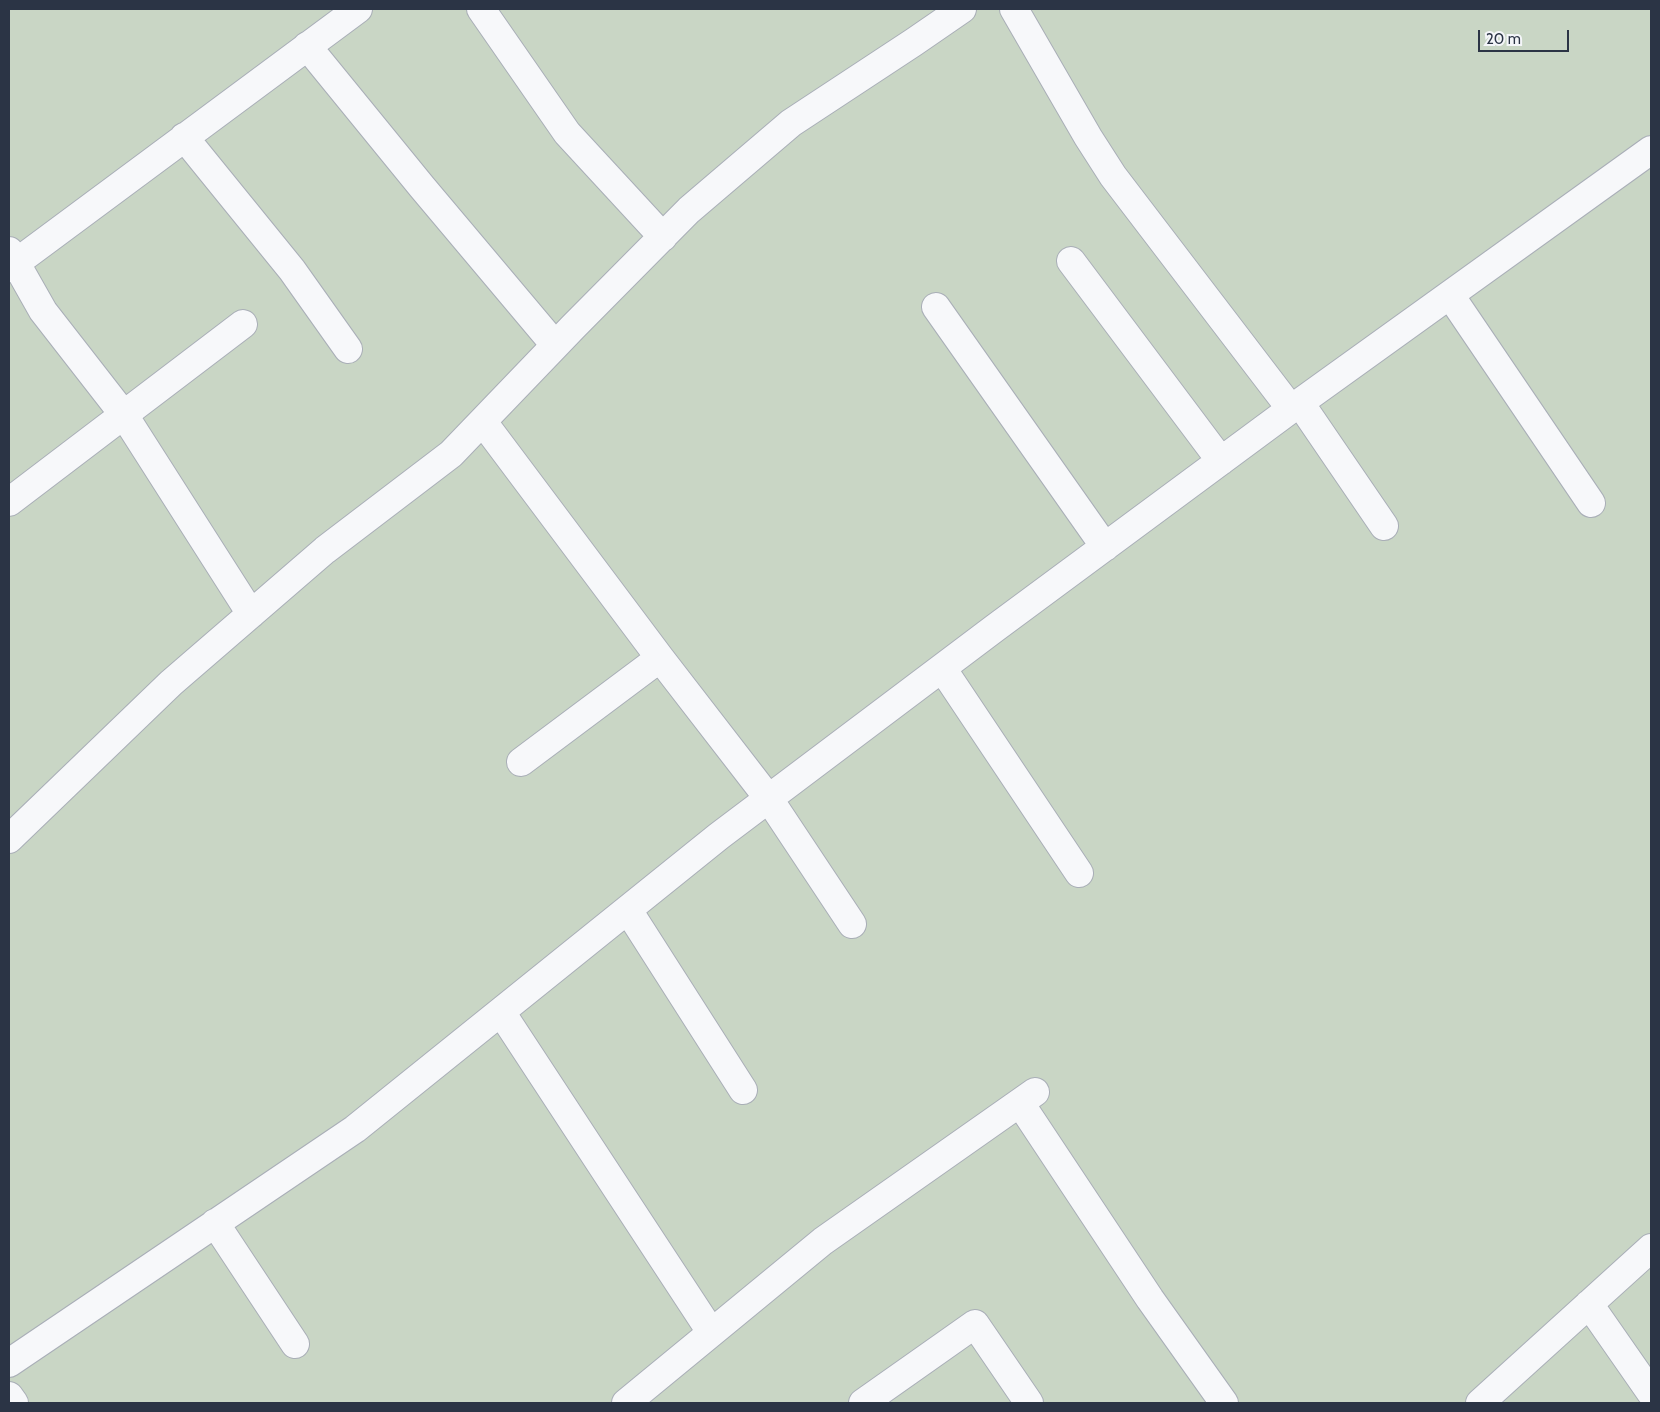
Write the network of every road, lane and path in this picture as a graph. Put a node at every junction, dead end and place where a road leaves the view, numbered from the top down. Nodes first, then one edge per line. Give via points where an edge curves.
1 (358, 9) edge
2 (482, 9) edge
3 (962, 9) edge
4 (1014, 9) edge
5 (307, 46) junction
6 (184, 137) junction
7 (1651, 150) edge
8 (663, 236) junction
9 (11, 260) edge
10 (1071, 260) dead end
11 (1450, 294) junction
12 (936, 307) dead end
13 (243, 324) dead end
14 (556, 345) junction
15 (348, 350) dead end
16 (1296, 406) junction
17 (124, 415) junction
18 (483, 422) junction
19 (1221, 461) junction
20 (9, 502) edge
21 (1591, 503) dead end
22 (1384, 526) dead end
23 (1105, 547) junction
24 (251, 614) junction
25 (660, 658) junction
26 (942, 668) junction
27 (521, 762) dead end
28 (769, 799) junction
29 (9, 839) edge
30 (1079, 873) dead end
31 (628, 910) junction
32 (852, 924) dead end
33 (501, 1012) junction
34 (743, 1090) dead end
35 (215, 1223) junction
36 (1651, 1248) edge
37 (1590, 1304) junction
38 (710, 1332) junction
39 (295, 1344) dead end
40 (9, 1362) edge
41 (1651, 1393) edge
42 (9, 1396) edge
43 (14, 1403) edge
44 (626, 1403) edge
45 (863, 1403) edge
46 (1029, 1403) edge
47 (1224, 1403) edge
48 (1480, 1403) edge

1 - 5 street
2 - 8 street via 567,134
3 - 8 street via 790,123
4 - 16 street via 1113,176
5 - 6 street
5 - 14 street
6 - 9 street
6 - 15 street via 292,270
7 - 11 street
8 - 14 street
9 - 17 street via 43,311
10 - 19 street
11 - 16 street
11 - 21 street
12 - 23 street
13 - 17 street
14 - 18 street
16 - 19 street
16 - 22 street
17 - 20 street
17 - 24 street
18 - 24 street via 452,454 325,550
18 - 25 street
19 - 23 street
23 - 26 street
24 - 29 street via 171,683
25 - 27 street
25 - 28 street
26 - 28 street
26 - 30 street
28 - 31 street
28 - 32 street
31 - 33 street
31 - 34 street
33 - 35 street via 355,1129
33 - 38 street
35 - 39 street
35 - 40 street
36 - 37 street
37 - 41 street
37 - 48 street
38 - 44 street
38 - 47 street via 823,1241 1027,1097 1150,1299
42 - 43 street
45 - 46 street via 974,1324

